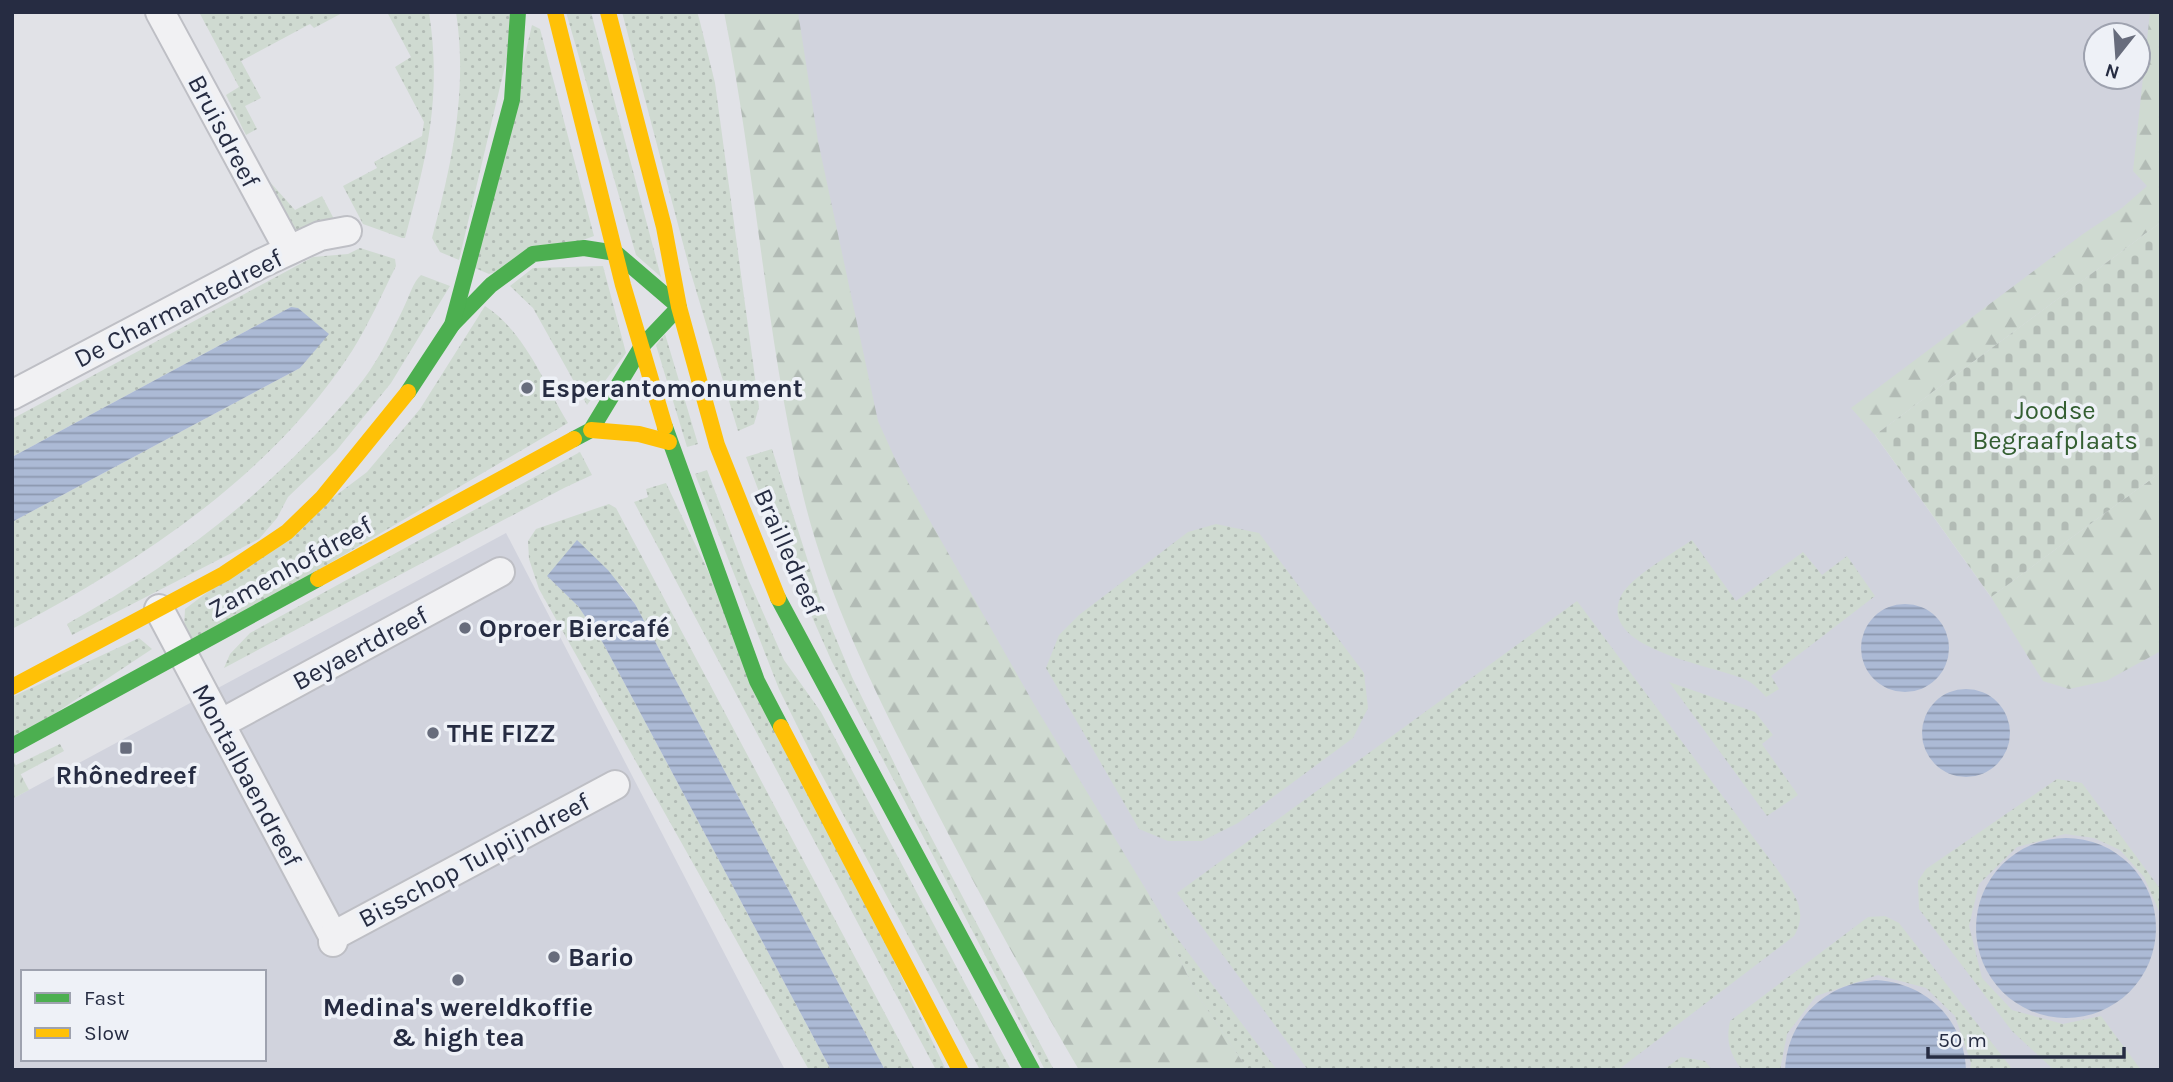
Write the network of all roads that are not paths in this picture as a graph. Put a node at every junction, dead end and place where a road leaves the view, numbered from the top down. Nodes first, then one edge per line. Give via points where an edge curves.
1 (160, 12) edge
2 (518, 12) edge
3 (555, 12) edge
4 (608, 12) edge
5 (346, 231) dead end
6 (289, 250) junction
7 (617, 253) junction
8 (679, 307) junction
9 (452, 325) junction
10 (642, 346) junction
11 (12, 394) edge
12 (591, 430) junction
13 (669, 442) junction
14 (500, 572) dead end
15 (159, 609) junction
16 (183, 654) junction
17 (12, 687) edge
18 (220, 724) junction
19 (12, 746) edge
20 (615, 785) dead end
21 (333, 939) joint
22 (960, 1070) edge
23 (1032, 1070) edge

1 - 6 street, Bruisdreef
2 - 9 main road, Zamenhofdreef via 512,100
3 - 7 main road
4 - 8 main road, Brailledreef via 664,227
5 - 6 street, De Charmantedreef
6 - 11 street, De Charmantedreef
7 - 8 main road
7 - 9 main road, Zamenhofdreef via 584,248 533,254 491,285
7 - 10 main road
8 - 10 main road, Zamenhofdreef
8 - 23 main road, Brailledreef via 717,445 773,588
9 - 15 main road, Zamenhofdreef via 407,394 314,506 287,532
10 - 12 main road, Zamenhofdreef
10 - 13 main road
12 - 13 main road
12 - 16 main road, Zamenhofdreef
13 - 22 main road via 757,681
14 - 18 street, Beyaertdreef
15 - 16 street, Montalbaendreef
15 - 17 main road, Zamenhofdreef
16 - 18 street, Montalbaendreef
16 - 19 main road, Zamenhofdreef
18 - 21 street, Montalbaendreef
20 - 21 street, Bisschop Tulpijndreef

